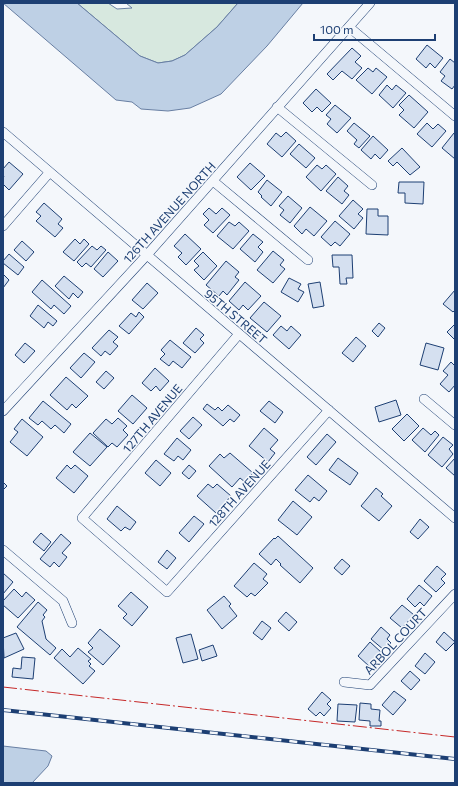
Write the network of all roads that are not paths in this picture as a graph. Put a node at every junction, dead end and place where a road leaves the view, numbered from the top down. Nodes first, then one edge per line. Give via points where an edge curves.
1 (370, 3) edge
2 (349, 27) junction
3 (277, 107) junction
4 (455, 116) edge
5 (3, 132) edge
6 (49, 173) junction
7 (213, 181) junction
8 (372, 185) dead end
9 (3, 226) edge
10 (146, 256) junction
11 (308, 260) dead end
12 (239, 334) junction
13 (424, 399) dead end
14 (329, 410) junction
15 (3, 411) edge
16 (455, 425) edge
17 (455, 518) edge
18 (3, 550) edge
19 (167, 592) joint
20 (455, 594) edge
21 (72, 623) dead end
22 (344, 682) dead end

1 - 2 street, 126TH AVENUE NORTH
2 - 3 street, 126TH AVENUE NORTH
2 - 4 street
3 - 7 street, 126TH AVENUE NORTH
3 - 8 street
5 - 6 street, 95TH STREET
6 - 9 street
6 - 10 street, 95TH STREET
7 - 10 street, 126TH AVENUE NORTH
7 - 11 street
10 - 12 street, 95TH STREET
10 - 15 street, 126TH AVENUE NORTH
12 - 14 street, 95TH STREET
12 - 19 street, 127TH AVENUE via 82,518
13 - 16 street
14 - 17 street, 95TH STREET
14 - 19 street, 128TH AVENUE
18 - 21 street via 63,601
20 - 22 street, ARBOL COURT via 370,685

